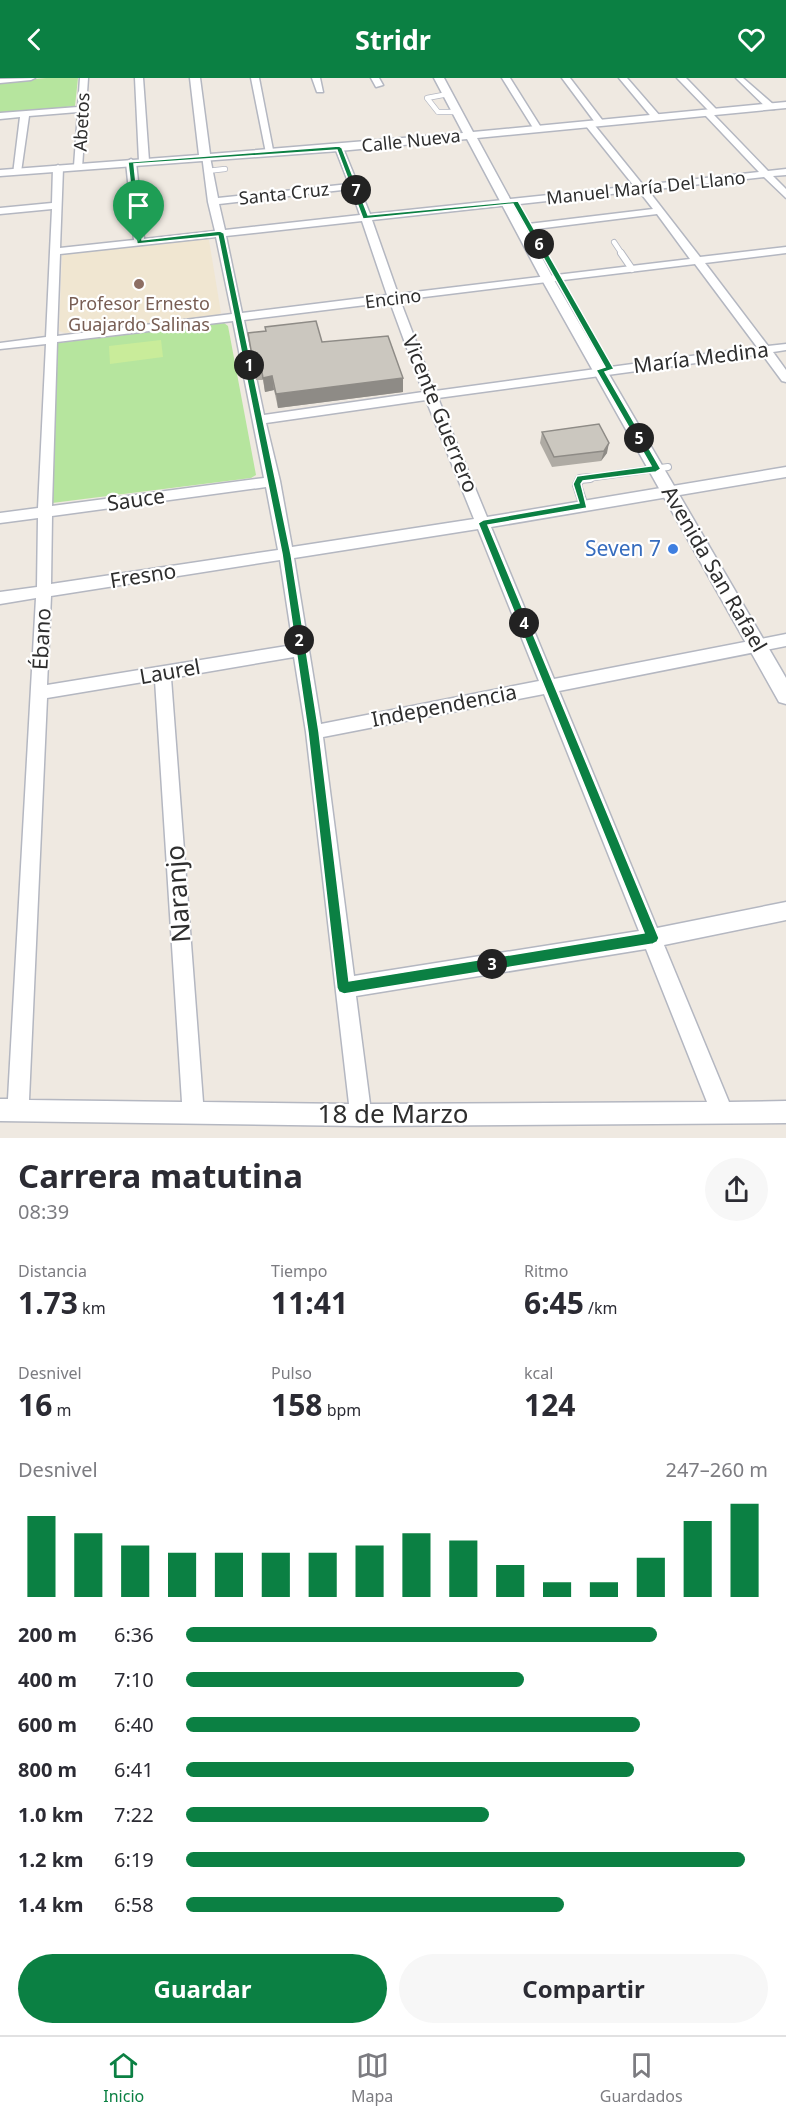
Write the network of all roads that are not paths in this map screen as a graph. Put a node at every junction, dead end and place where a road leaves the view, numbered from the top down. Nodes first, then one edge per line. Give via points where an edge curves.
1 (31, 78) edge
2 (84, 78) edge
3 (139, 78) edge
4 (195, 78) edge
5 (255, 78) edge
6 (316, 78) edge
7 (439, 78) edge
8 (506, 78) edge
9 (566, 78) edge
10 (624, 78) edge
11 (681, 78) edge
12 (739, 79) edge
13 (0, 81) edge
14 (320, 90) dead end
15 (448, 94) junction
16 (786, 105) edge
17 (771, 107) junction
18 (83, 109) junction
19 (459, 112) junction
20 (711, 113) junction
21 (25, 114) junction
22 (0, 116) edge
23 (657, 118) junction
24 (595, 124) junction
25 (538, 129) junction
26 (472, 132) junction
27 (339, 148) junction
28 (271, 153) junction
29 (144, 161) junction
30 (131, 162) junction
31 (206, 164) junction
32 (79, 166) junction
33 (58, 168) junction
34 (225, 169) dead end
35 (16, 172) junction
36 (786, 172) edge
37 (0, 173) edge
38 (765, 175) junction
39 (355, 186) junction
40 (641, 188) junction
41 (786, 195) edge
42 (213, 202) junction
43 (511, 202) junction
44 (58, 206) junction
45 (0, 211) edge
46 (660, 211) junction
47 (366, 217) junction
48 (524, 227) junction
49 (220, 233) junction
50 (139, 242) junction
51 (614, 242) dead end
52 (786, 250) edge
53 (57, 251) junction
54 (699, 261) junction
55 (632, 269) junction
56 (553, 279) junction
57 (394, 299) junction
58 (239, 318) junction
59 (53, 340) junction
60 (0, 346) edge
61 (786, 347) edge
62 (765, 350) junction
63 (605, 369) junction
64 (786, 378) edge
65 (431, 396) junction
66 (260, 420) junction
67 (662, 468) junction
68 (786, 472) edge
69 (273, 481) junction
70 (675, 490) junction
71 (584, 506) junction
72 (45, 513) junction
73 (0, 518) edge
74 (483, 523) junction
75 (286, 554) junction
76 (45, 591) junction
77 (0, 598) edge
78 (772, 643) edge
79 (301, 650) junction
80 (786, 670) edge
81 (163, 674) junction
82 (550, 685) junction
83 (39, 693) junction
84 (786, 696) edge
85 (314, 732) junction
86 (786, 911) edge
87 (653, 938) junction
88 (344, 988) junction
89 (9, 1110) edge
90 (722, 1112) junction
91 (786, 1112) edge
92 (193, 1113) junction
93 (361, 1114) junction

1 - 13 street
2 - 18 street, Abetos
3 - 29 street
4 - 31 street
5 - 28 street
6 - 14 street
7 - 15 street, Avenida San Rafael
8 - 25 street
9 - 24 street
10 - 23 street
11 - 20 street
12 - 17 street
15 - 19 street, Avenida San Rafael
15 - 19 lane via 427,98 438,112
16 - 17 street, Calle Nueva
17 - 20 street, Calle Nueva
18 - 21 street
18 - 32 street, Abetos
19 - 26 street, Avenida San Rafael
20 - 23 street, Calle Nueva
20 - 38 street
21 - 22 street
21 - 35 street
23 - 24 street, Calle Nueva
24 - 25 street, Calle Nueva
24 - 40 street
25 - 26 street, Calle Nueva
26 - 27 street, Calle Nueva
26 - 43 street, Avenida San Rafael
27 - 28 street, Calle Nueva
27 - 39 street, Vicente Guerrero
28 - 31 street, Calle Nueva
29 - 30 street, Calle Nueva
29 - 31 street, Calle Nueva
30 - 32 street, Calle Nueva
30 - 50 street
31 - 34 lane
31 - 42 street
32 - 33 street, Calle Nueva
33 - 35 street, Calle Nueva
33 - 44 street, Ébano
35 - 37 street, Calle Nueva
36 - 38 street, Manuel María Del Llano
38 - 40 street, Manuel María Del Llano
38 - 41 street
39 - 42 street, Santa Cruz
39 - 47 street, Vicente Guerrero
40 - 43 street, Manuel María Del Llano
40 - 46 street
42 - 49 street
43 - 47 street, Manuel María Del Llano
43 - 48 street, Avenida San Rafael
44 - 45 street
44 - 53 street, Ébano
46 - 48 street
46 - 54 street
47 - 49 street, Manuel María Del Llano
47 - 57 street, Vicente Guerrero
48 - 56 street, Avenida San Rafael
49 - 50 street, Manuel María Del Llano
49 - 58 street
50 - 53 street, Manuel María Del Llano
51 - 55 lane
52 - 54 street, Encino
53 - 59 street, Ébano
54 - 55 street, Encino
54 - 62 street
55 - 56 street, Encino
56 - 57 street, Encino
56 - 63 street, Avenida San Rafael
57 - 58 street, Encino
57 - 65 street, Vicente Guerrero
58 - 59 street, Encino
58 - 66 street
59 - 60 street, Encino
59 - 72 street, Ébano
61 - 62 street, María Medina
62 - 63 street, María Medina
62 - 64 street
63 - 65 street, María Medina
63 - 67 street, Avenida San Rafael
65 - 66 street, María Medina
65 - 74 street, Vicente Guerrero
66 - 69 street
67 - 70 street, Avenida San Rafael
67 - 71 lane via 580,478 577,484
68 - 70 street, Fresno
69 - 72 street, Sauce
69 - 75 street
70 - 71 street, Fresno
70 - 78 street, Avenida San Rafael
71 - 74 street, Fresno
72 - 73 street, Sauce
72 - 76 street, Ébano
74 - 75 street, Fresno
74 - 82 street, Vicente Guerrero
75 - 76 street, Fresno
75 - 79 street
76 - 77 street, Fresno
76 - 83 street, Ébano
78 - 80 street, Avenida San Rafael
78 - 82 street, Independencia
78 - 84 street, Avenida San Rafael
79 - 81 street, Laurel
79 - 85 street
81 - 83 street, Laurel
81 - 92 street, Naranjo
82 - 85 street, Independencia
82 - 87 street, Vicente Guerrero
83 - 89 street, Ébano
85 - 88 street
86 - 87 street
87 - 88 street
87 - 90 street, Vicente Guerrero
88 - 93 street
89 - 92 street, 18 de Marzo
90 - 91 street, 18 de Marzo
90 - 93 street, 18 de Marzo
92 - 93 street, 18 de Marzo

